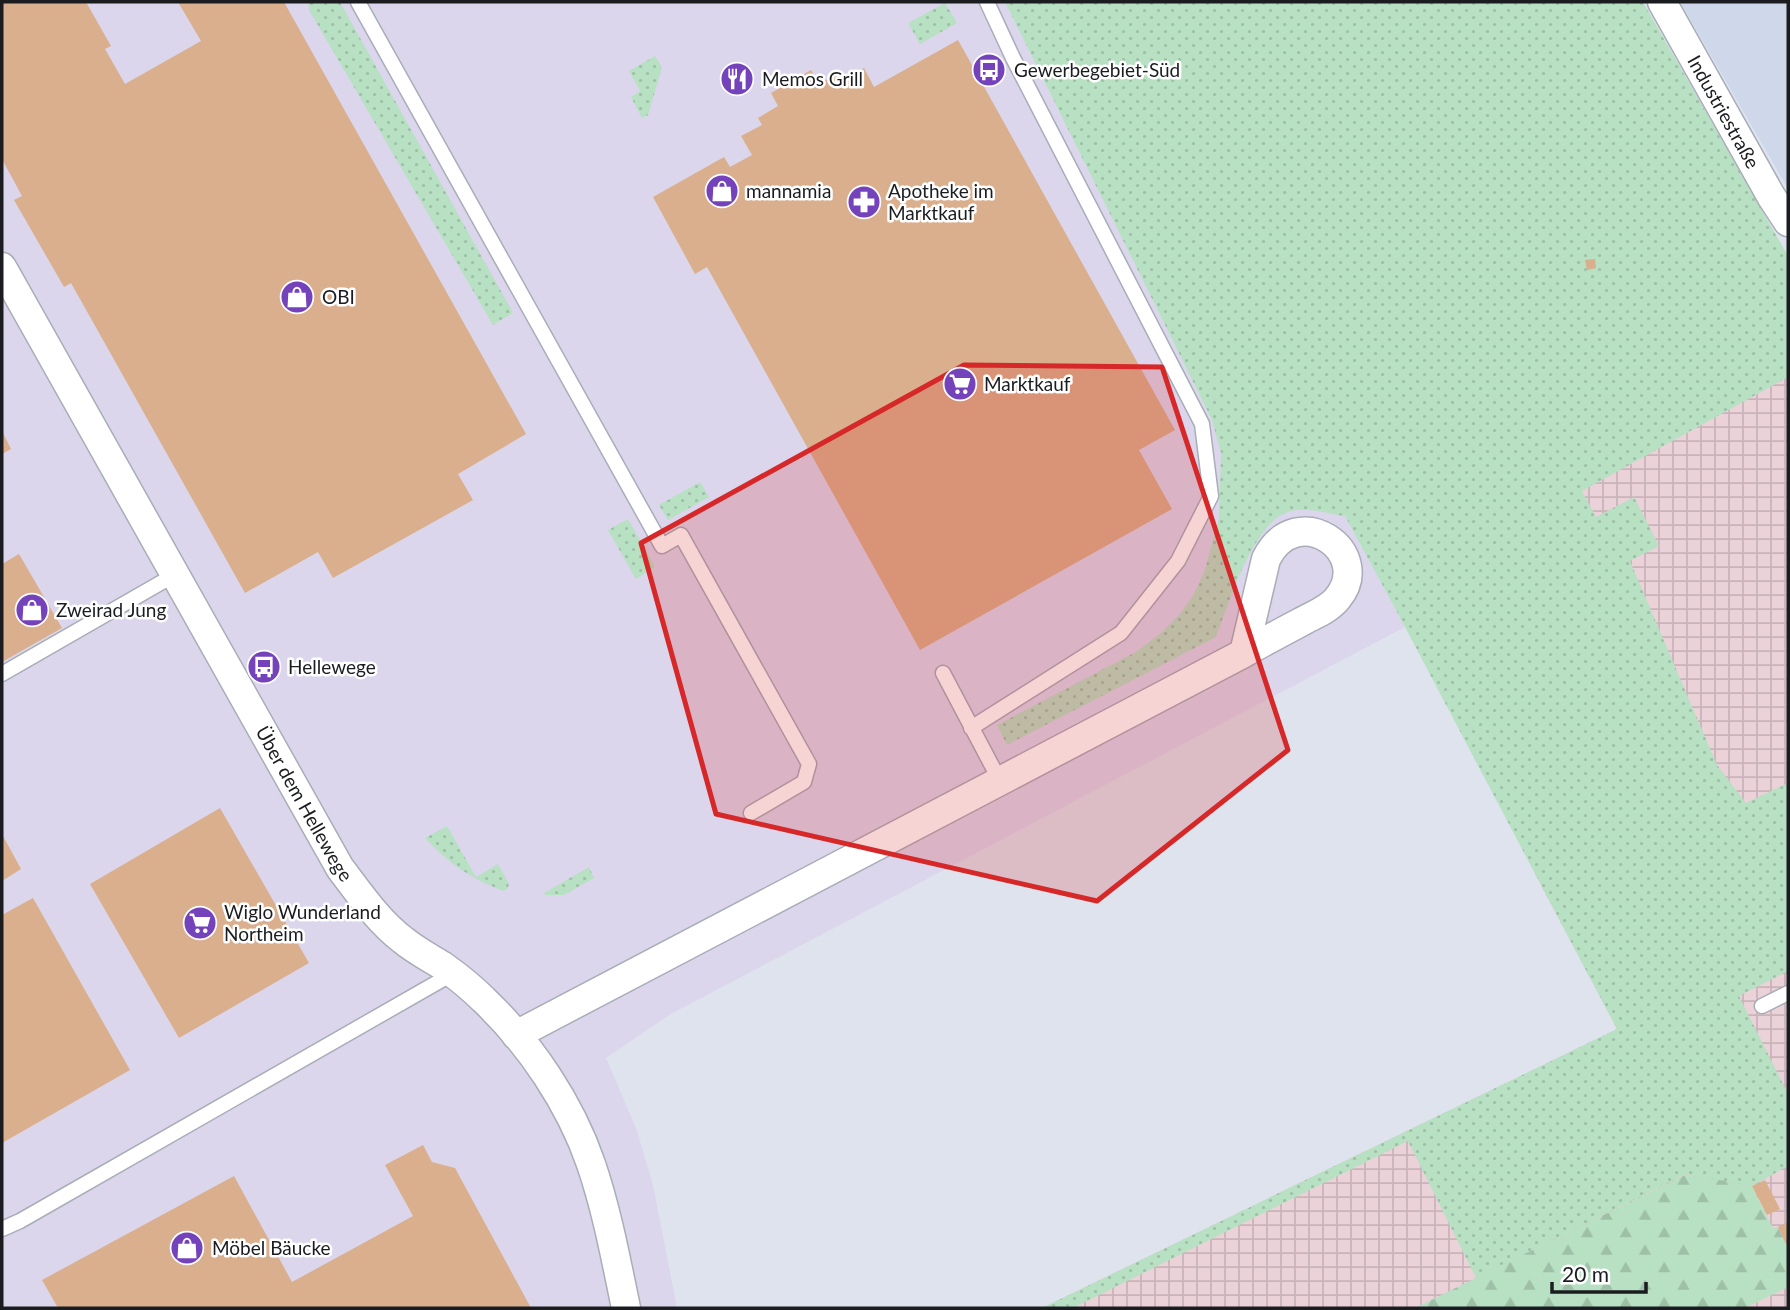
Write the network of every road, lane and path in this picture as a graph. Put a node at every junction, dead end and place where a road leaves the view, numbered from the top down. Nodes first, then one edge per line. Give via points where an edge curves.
1 (358, 2) edge
2 (987, 2) edge
3 (1662, 2) edge
4 (1788, 222) edge
5 (2, 267) edge
6 (176, 574) junction
7 (1244, 653) dead end
8 (943, 673) dead end
9 (2, 674) edge
10 (971, 727) junction
11 (1000, 781) junction
12 (751, 813) dead end
13 (452, 974) junction
14 (1788, 993) edge
15 (1762, 1006) dead end
16 (516, 1035) junction
17 (2, 1229) edge
18 (626, 1308) edge

1 - 12 lane via 662,546 681,535 809,764 804,782
2 - 10 lane via 1202,424 1211,496 1178,561 1121,633
3 - 4 street, Industriestraße
5 - 6 street, Über dem Hellewege
6 - 9 lane
6 - 13 street, Über dem Hellewege via 340,868 402,940
7 - 11 street
8 - 10 lane
10 - 11 lane
11 - 16 street
13 - 16 street, Über dem Hellewege
13 - 17 lane
14 - 15 lane
16 - 18 street, Über dem Hellewege via 552,1085 583,1143 600,1192

